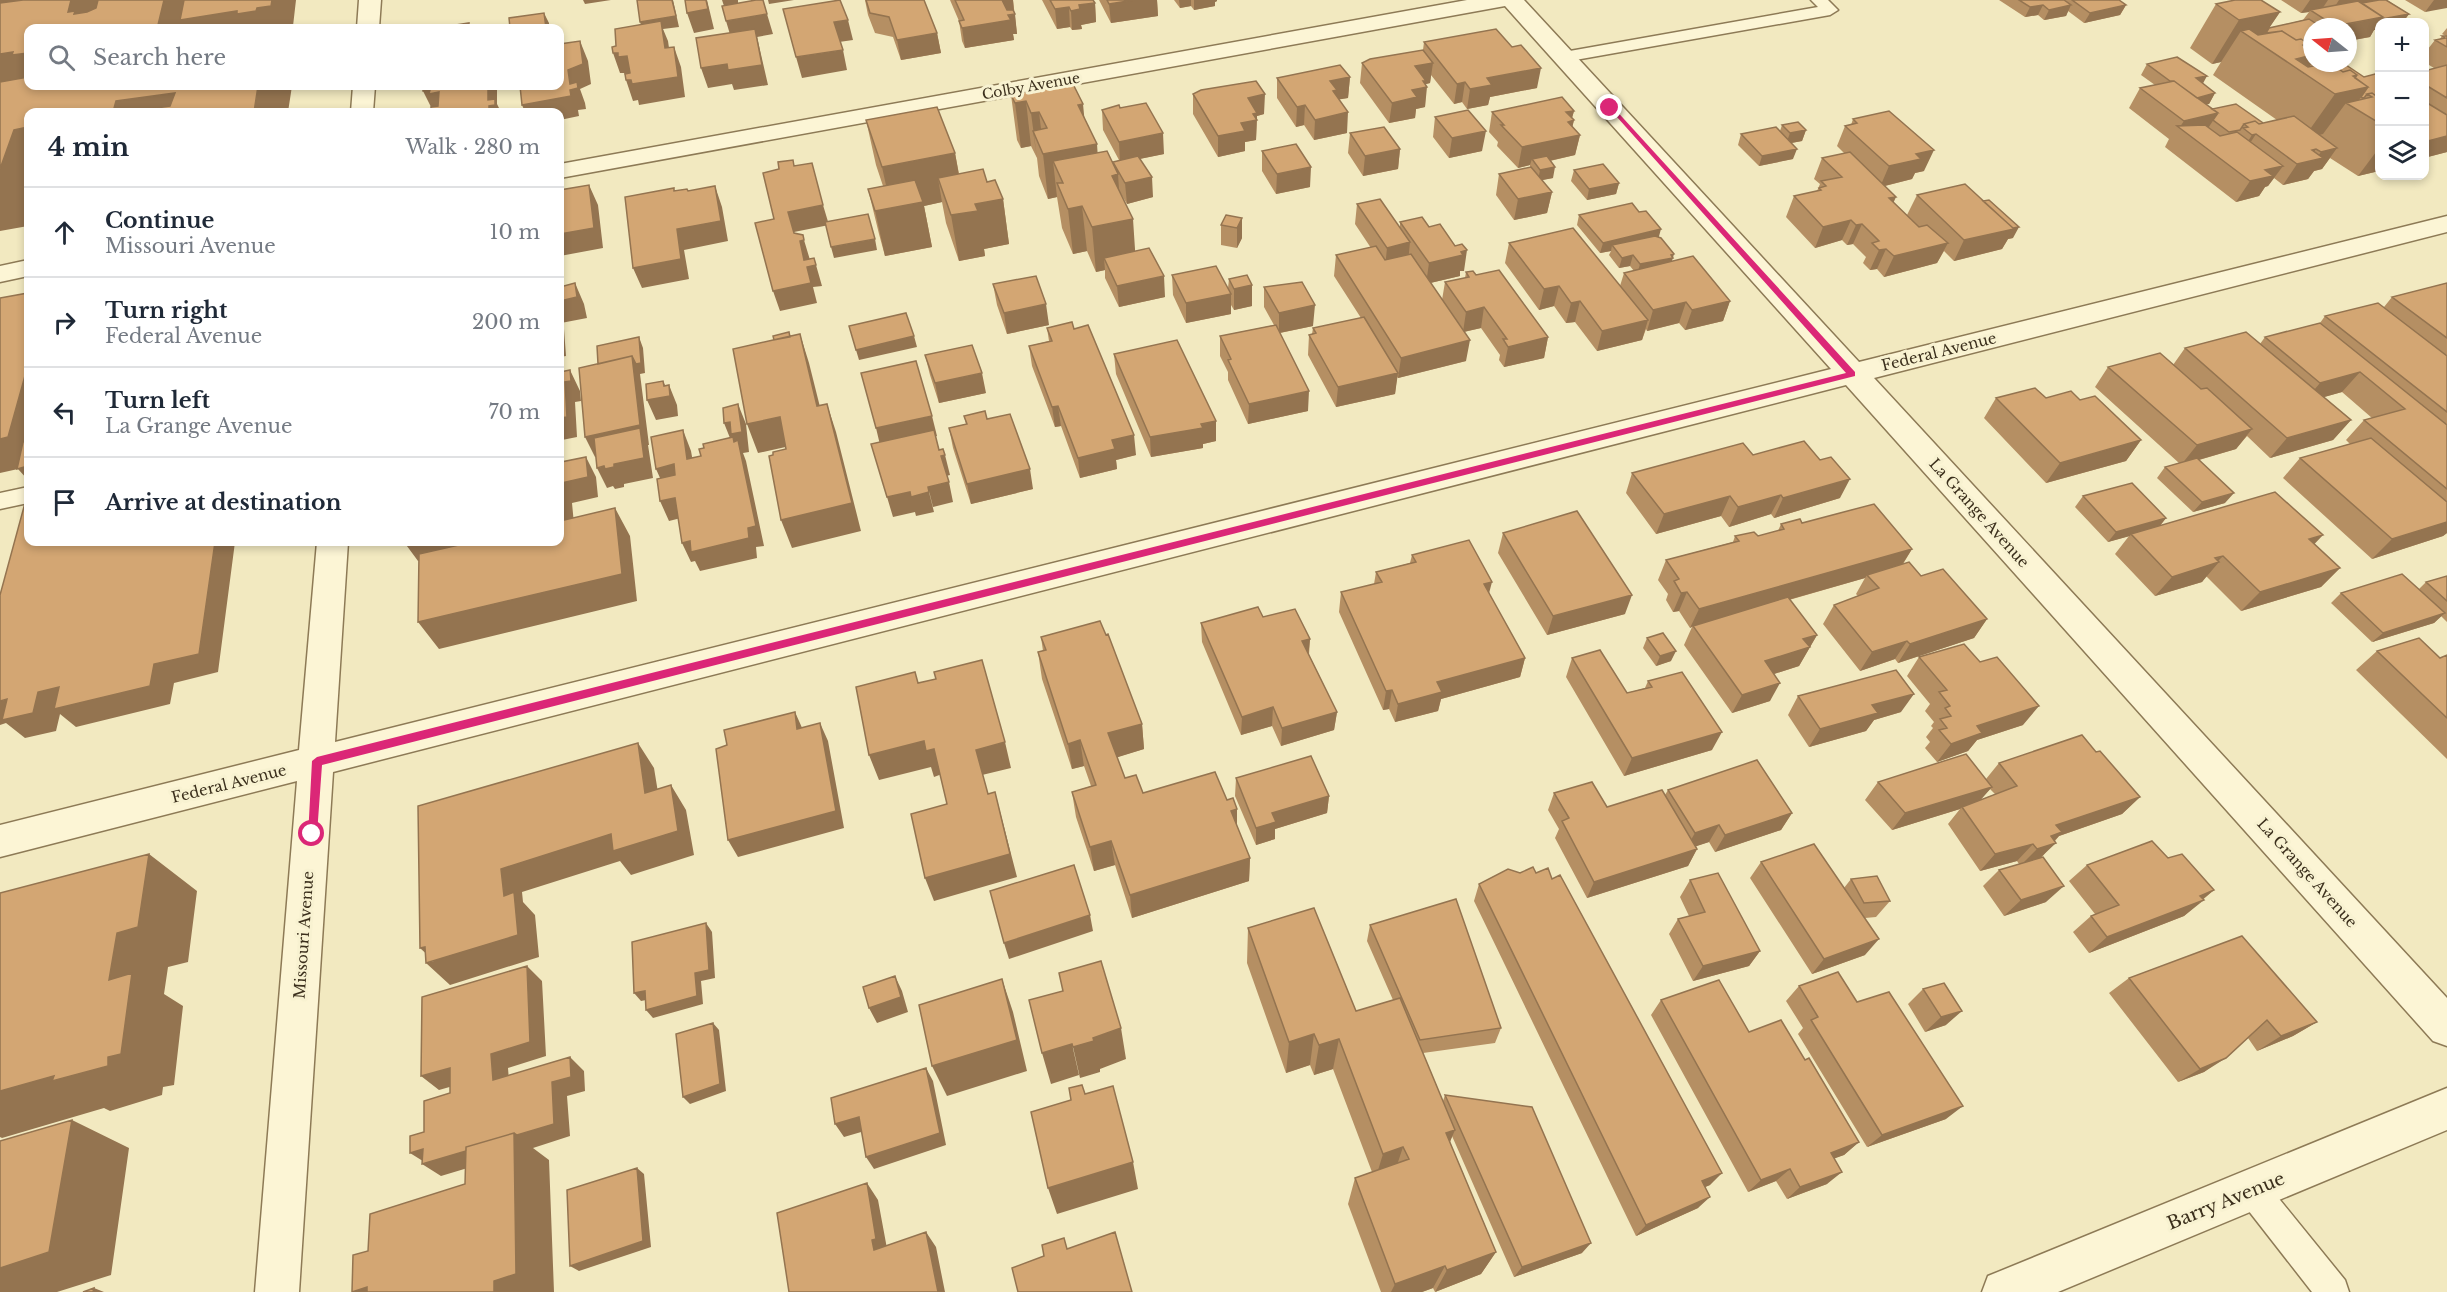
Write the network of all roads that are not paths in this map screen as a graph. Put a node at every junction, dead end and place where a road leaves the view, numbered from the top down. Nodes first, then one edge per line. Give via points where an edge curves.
1 (370, 0) edge
2 (1502, 0) edge
3 (1512, 0) edge
4 (1819, 0) edge
5 (368, 24) edge
6 (1564, 57) junction
7 (364, 90) edge
8 (362, 108) edge
9 (564, 170) edge
10 (2447, 224) edge
11 (24, 269) edge
12 (0, 274) edge
13 (1852, 374) junction
14 (24, 496) edge
15 (0, 501) edge
16 (332, 546) edge
17 (317, 761) junction
18 (0, 841) edge
19 (2447, 1027) edge
20 (2447, 1109) edge
21 (2252, 1190) junction
22 (277, 1292) edge
23 (2004, 1292) edge
24 (2333, 1292) edge

1 - 5 street
2 - 9 street, Colby Avenue
3 - 6 street, La Grange Avenue
4 - 6 lane via 1830,10
6 - 13 street, La Grange Avenue
7 - 8 street
10 - 13 street, Federal Avenue
11 - 12 street
13 - 17 street, Federal Avenue
13 - 19 street, La Grange Avenue
14 - 15 lane
16 - 17 street, Missouri Avenue
17 - 18 street, Federal Avenue
17 - 22 street, Missouri Avenue
20 - 21 street, Barry Avenue
21 - 23 street, Barry Avenue
21 - 24 lane

